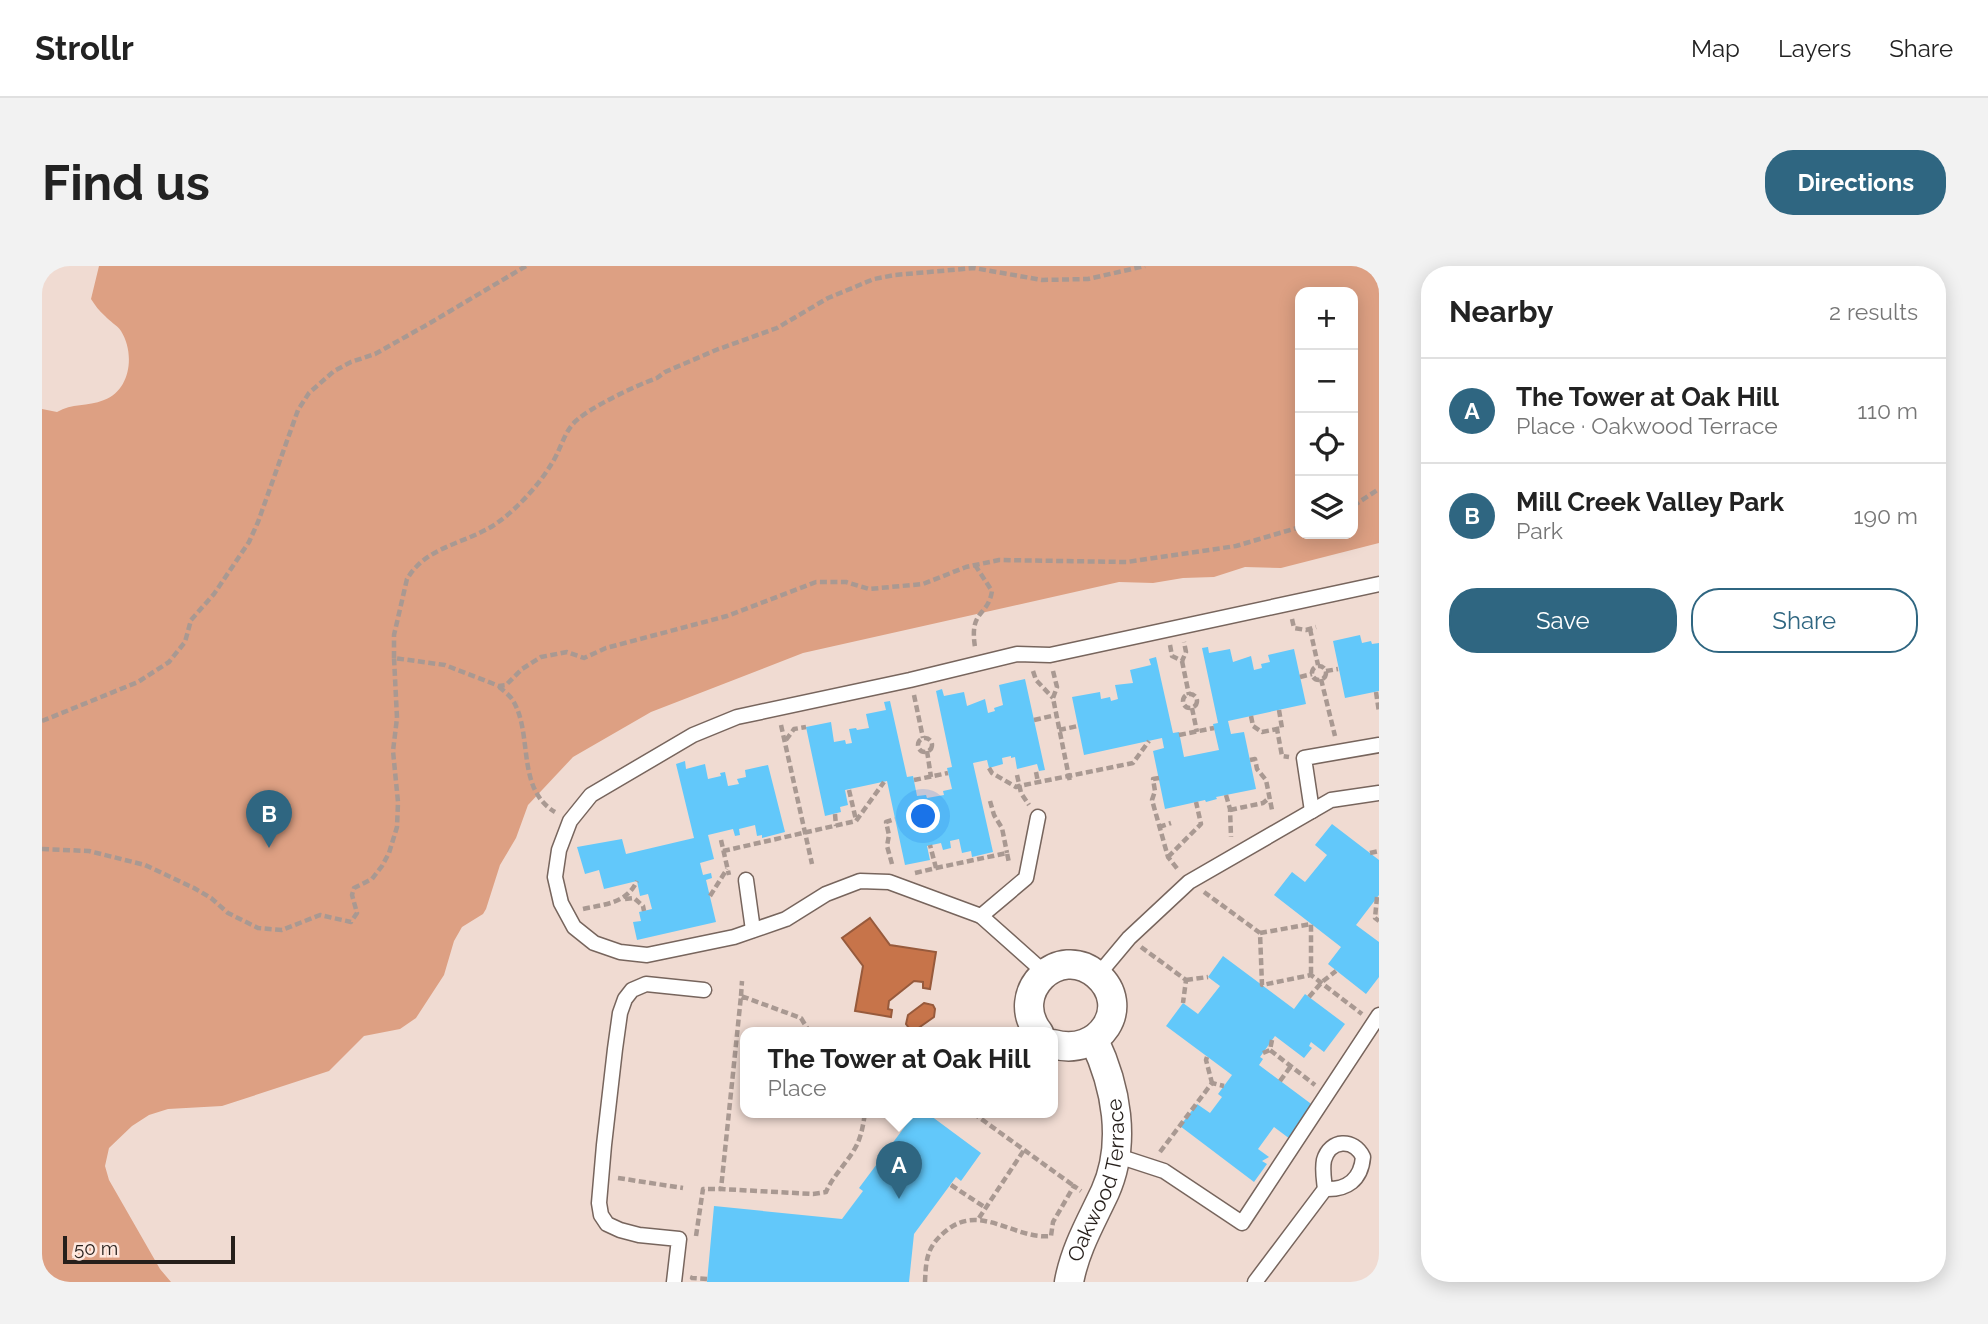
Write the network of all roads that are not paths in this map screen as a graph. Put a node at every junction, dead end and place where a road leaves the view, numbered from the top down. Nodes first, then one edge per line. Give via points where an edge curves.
1 (1379, 584) edge
2 (1379, 745) edge
3 (1379, 793) edge
4 (1312, 811) junction
5 (1038, 817) road end
6 (746, 880) dead end
7 (981, 916) junction
8 (753, 930) junction
9 (1045, 973) junction
10 (1098, 975) junction
11 (704, 990) dead end
12 (1377, 1019) edge
13 (1035, 1027) edge
14 (1094, 1040) junction
15 (1058, 1045) edge
16 (1115, 1155) junction
17 (1325, 1189) dead end
18 (674, 1282) edge
19 (1069, 1282) edge
20 (1255, 1282) edge

1 - 8 lane via 1050,655 1017,654 737,717 693,735 591,795 570,821 555,877 565,912 574,927 594,943 647,955
2 - 4 lane via 1304,758
3 - 4 lane via 1331,800
4 - 10 lane via 1189,882 1129,938
5 - 7 lane via 1026,878
6 - 8 lane
7 - 8 lane via 896,880 860,881 826,894 786,919
7 - 9 lane
9 - 10 street via 1072,965
9 - 13 street via 1029,1000
10 - 14 street via 1108,990 1111,1009 1106,1026
11 - 18 lane via 646,984 625,999 603,1156 601,1215 620,1230 679,1239
12 - 16 lane via 1242,1223 1164,1171
14 - 15 street via 1074,1047
14 - 16 street, Oakwood Terrace via 1112,1086
16 - 19 street, Oakwood Terrace
17 - 20 lane

